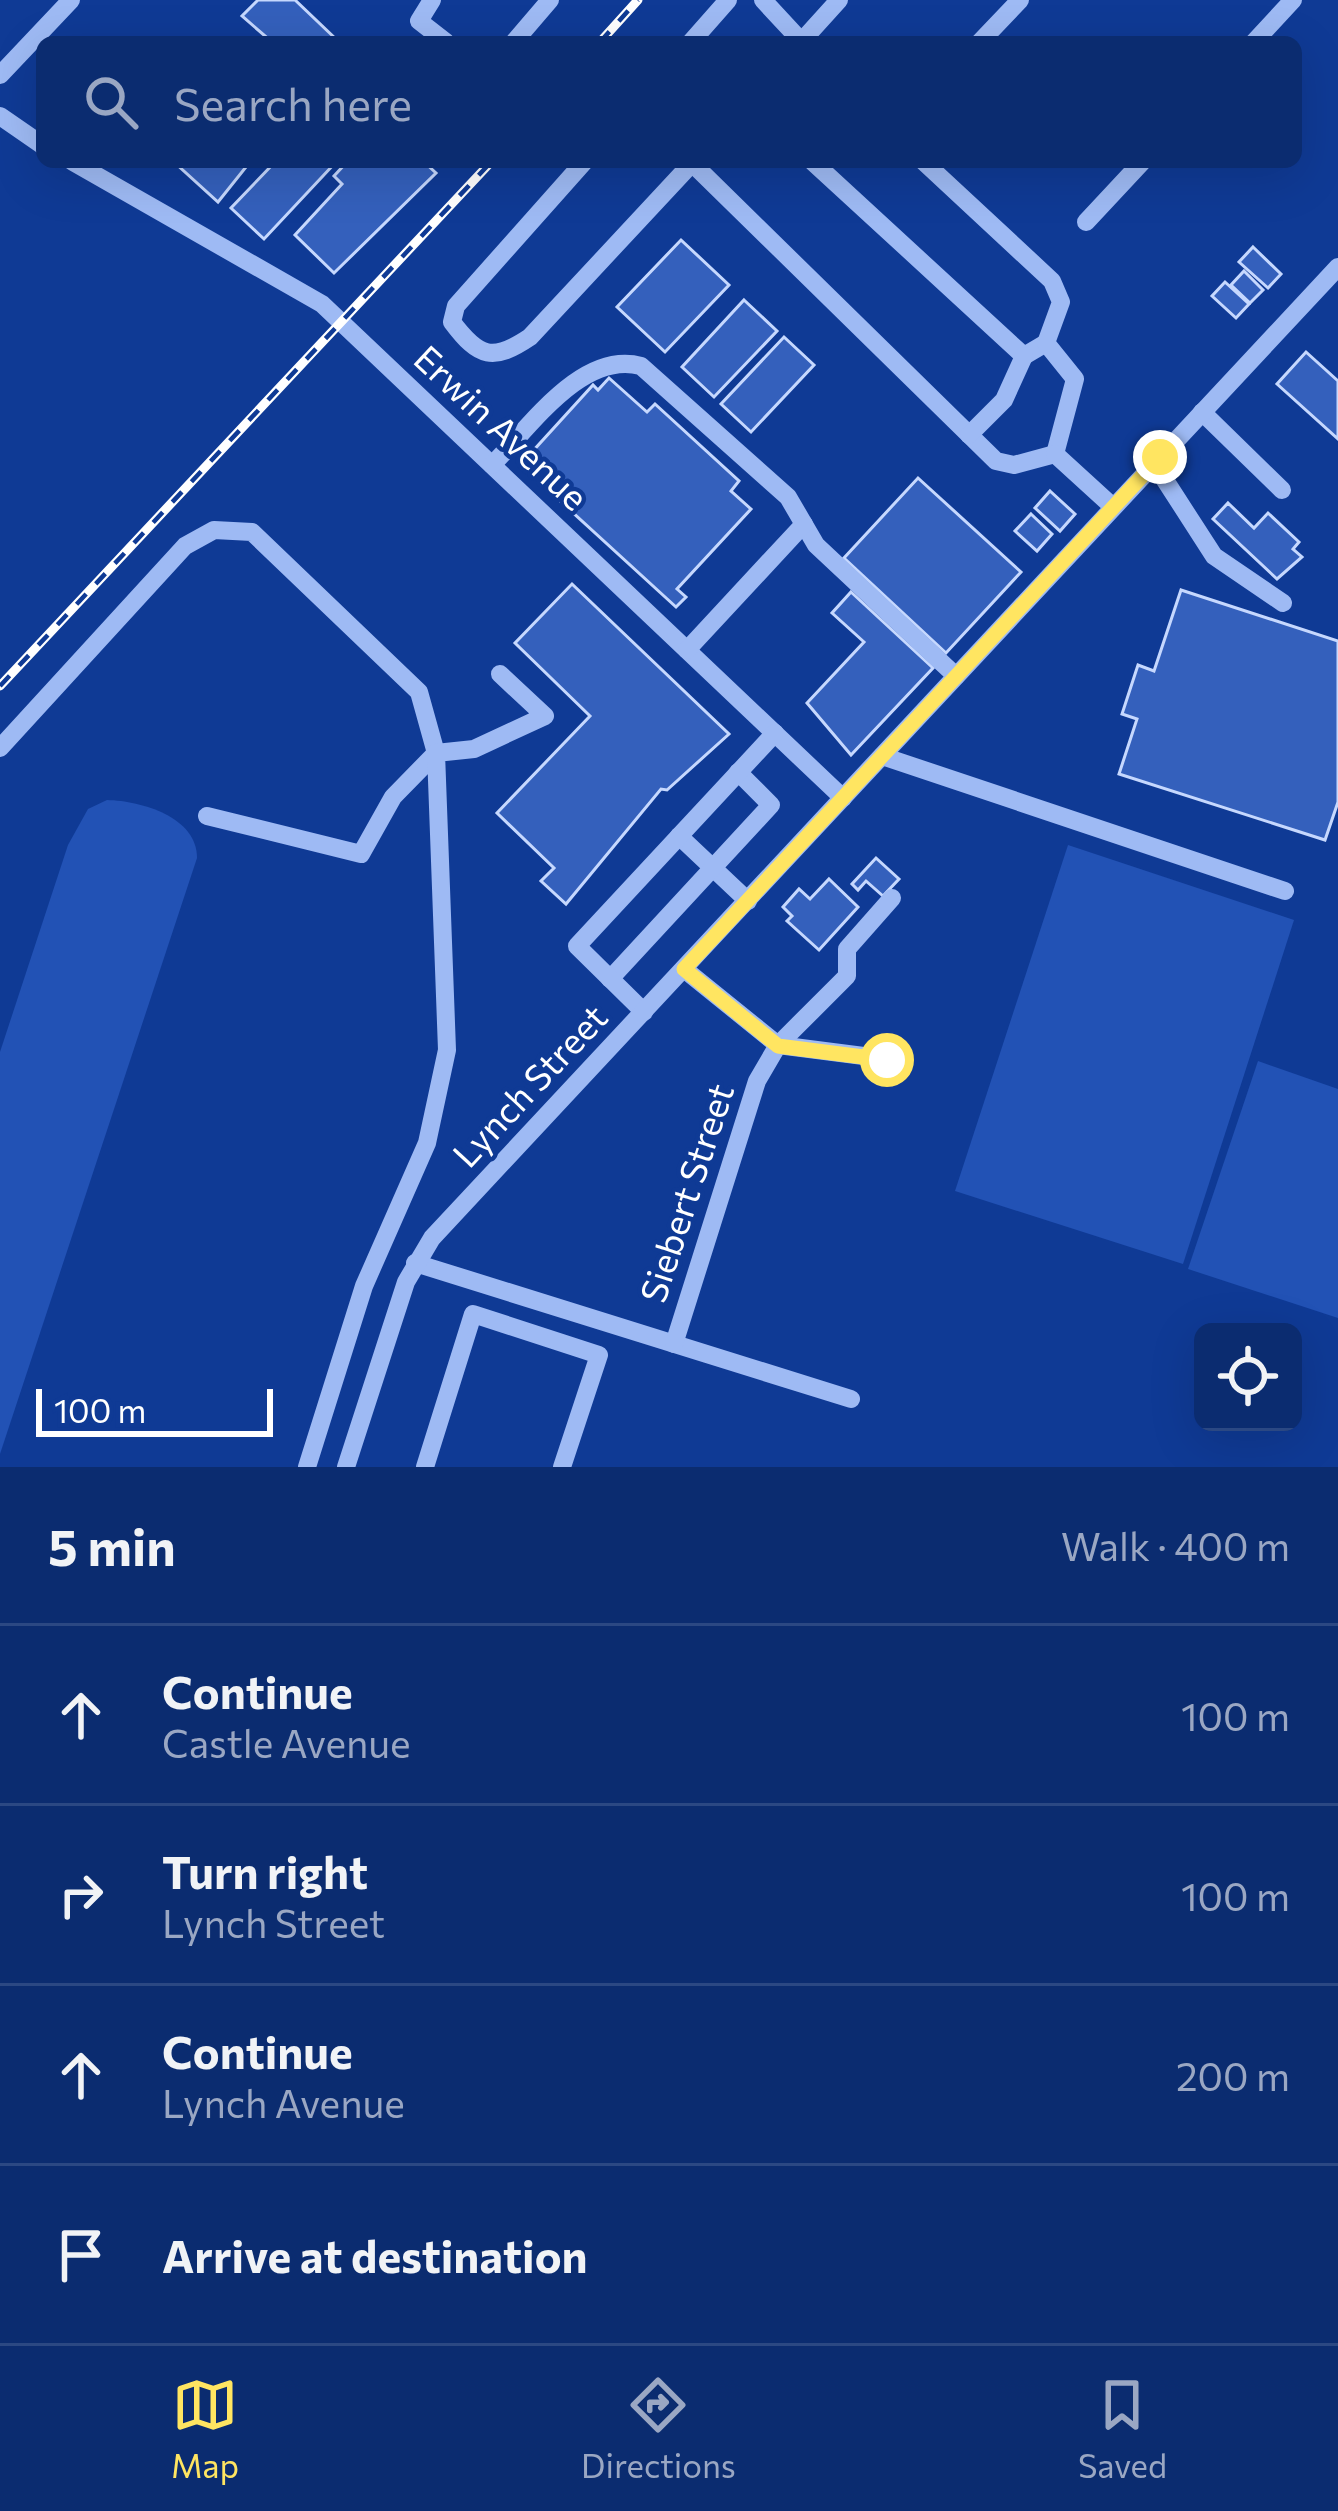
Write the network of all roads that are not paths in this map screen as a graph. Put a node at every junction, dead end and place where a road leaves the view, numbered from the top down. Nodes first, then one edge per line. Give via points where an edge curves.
1 (71, 0) edge
2 (432, 0) edge
3 (550, 0) edge
4 (728, 0) edge
5 (763, 0) edge
6 (839, 0) edge
7 (1020, 0) edge
8 (1293, 0) edge
9 (37, 36) edge
10 (438, 36) edge
11 (519, 36) edge
12 (697, 36) edge
13 (796, 36) edge
14 (806, 36) edge
15 (986, 36) edge
16 (1260, 36) edge
17 (36, 37) edge
18 (0, 75) edge
19 (0, 116) edge
20 (36, 141) edge
21 (84, 168) edge
22 (112, 168) edge
23 (579, 168) edge
24 (686, 168) edge
25 (698, 168) edge
26 (820, 168) edge
27 (930, 168) edge
28 (1136, 168) edge
29 (105, 180) junction
30 (1086, 222) dead end
31 (1338, 267) edge
32 (1046, 343) junction
33 (1024, 356) junction
34 (1202, 412) junction
35 (969, 435) junction
36 (1055, 454) junction
37 (1154, 463) junction
38 (492, 465) junction
39 (1282, 490) dead end
40 (1113, 508) junction
41 (804, 524) junction
42 (1282, 603) dead end
43 (687, 650) junction
44 (500, 674) dead end
45 (956, 676) junction
46 (775, 733) junction
47 (0, 748) edge
48 (436, 753) junction
49 (882, 756) junction
50 (738, 772) junction
51 (843, 798) junction
52 (207, 816) dead end
53 (679, 836) junction
54 (713, 867) junction
55 (1285, 891) dead end
56 (892, 898) dead end
57 (748, 901) junction
58 (684, 969) junction
59 (610, 979) junction
60 (644, 1012) junction
61 (778, 1046) junction
62 (887, 1060) dead end
63 (415, 1263) junction
64 (674, 1344) junction
65 (851, 1399) dead end
66 (307, 1467) edge
67 (346, 1467) edge
68 (424, 1467) edge
69 (562, 1467) edge

1 - 9 street
2 - 10 street via 419,21
3 - 11 street
4 - 12 street
5 - 13 street
6 - 14 street
7 - 15 street
8 - 16 street
17 - 18 street
19 - 20 street
21 - 29 street, Erwin Avenue
22 - 29 street
23 - 24 street via 457,306 452,322 484,353 504,354 530,337
25 - 35 street
26 - 33 street
27 - 32 street via 1052,281 1060,302
28 - 30 street
29 - 38 street, Erwin Avenue via 322,304
31 - 34 street, Lynch Street
32 - 33 street
32 - 36 street via 1075,379
33 - 35 street via 1004,400
34 - 37 street, Lynch Street
34 - 39 street
35 - 36 street via 996,461 1014,465
36 - 40 street
37 - 40 street, Lynch Street
37 - 42 street via 1214,556
38 - 41 street via 593,368 621,361 641,366 681,399 788,497
38 - 43 street, Erwin Avenue
40 - 45 street, Lynch Street
41 - 43 street
41 - 45 street via 816,545
43 - 46 street, Erwin Avenue
44 - 48 street via 545,716 474,749
45 - 49 street, Lynch Street
46 - 50 street
46 - 51 street, Erwin Avenue
47 - 48 street via 184,546 230,527 269,544 398,667 426,707
48 - 52 street via 393,797 361,854
48 - 66 street via 447,1050 439,1095 409,1193 364,1286
49 - 51 street, Lynch Street
49 - 55 street
50 - 53 street
50 - 54 street via 771,805
51 - 57 street, Lynch Street
53 - 54 street
53 - 59 street via 577,946
54 - 57 street
54 - 59 street
56 - 61 street, Siebert Street via 847,949 847,976
57 - 58 street, Lynch Street
58 - 60 street, Lynch Street
58 - 61 street
59 - 60 street
60 - 63 street, Lynch Street
61 - 62 street
61 - 64 street, Siebert Street via 757,1081
63 - 64 street
63 - 67 street, Lynch Street
64 - 65 street
68 - 69 street via 473,1314 599,1355

